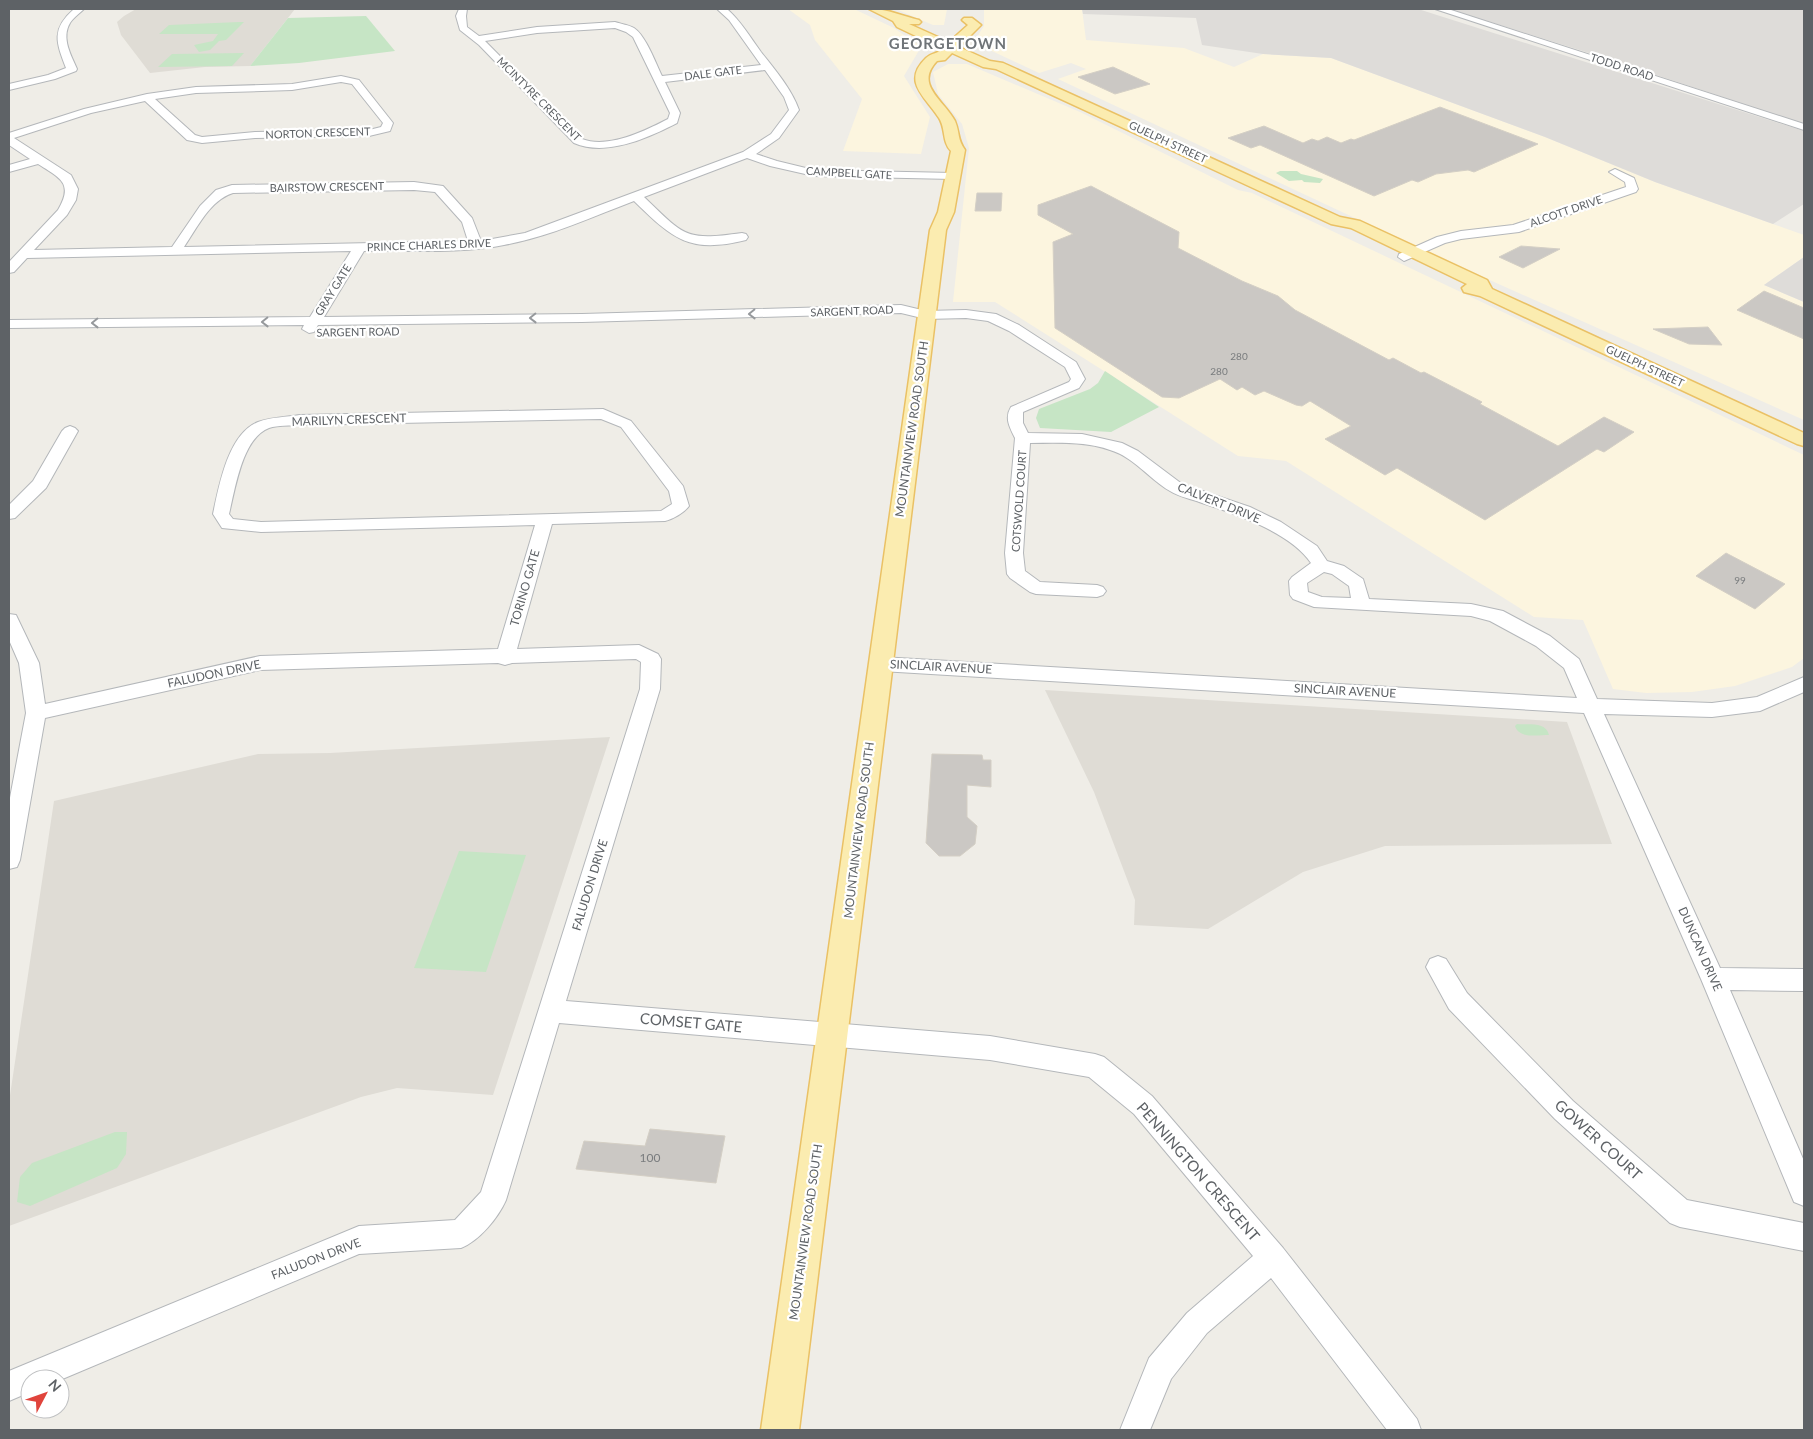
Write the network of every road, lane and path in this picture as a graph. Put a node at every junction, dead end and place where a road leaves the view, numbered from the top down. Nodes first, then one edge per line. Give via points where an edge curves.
1 (79, 9) edge
2 (463, 9) edge
3 (722, 9) edge
4 (875, 9) edge
5 (1440, 9) edge
6 (898, 19) junction
7 (952, 31) edge
8 (477, 39) junction
9 (973, 58) junction
10 (932, 59) junction
11 (999, 66) junction
12 (768, 67) junction
13 (658, 80) junction
14 (9, 87) edge
15 (147, 97) junction
16 (1804, 127) edge
17 (9, 136) edge
18 (9, 140) edge
19 (945, 152) junction
20 (747, 154) junction
21 (41, 159) junction
22 (9, 169) edge
23 (1615, 172) dead end
24 (953, 176) junction
25 (934, 189) junction
26 (637, 197) junction
27 (938, 230) junction
28 (742, 237) dead end
29 (476, 245) junction
30 (359, 248) junction
31 (176, 250) junction
32 (25, 254) junction
33 (1409, 254) junction
34 (9, 269) edge
35 (926, 315) junction
36 (143, 323) junction
37 (9, 324) edge
38 (581, 324) junction
39 (882, 324) dead end
40 (310, 327) junction
41 (740, 328) dead end
42 (135, 336) junction
43 (48, 338) dead end
44 (70, 431) dead end
45 (1023, 438) junction
46 (1804, 440) edge
47 (9, 514) edge
48 (545, 519) junction
49 (1321, 565) junction
50 (1097, 591) dead end
51 (1361, 604) junction
52 (9, 620) edge
53 (504, 658) junction
54 (881, 664) junction
55 (1804, 684) edge
56 (1592, 706) junction
57 (36, 713) junction
58 (9, 860) edge
59 (1438, 967) dead end
60 (1713, 979) junction
61 (1804, 980) edge
62 (551, 1011) junction
63 (832, 1035) junction
64 (1804, 1192) edge
65 (1804, 1236) edge
66 (1273, 1258) junction
67 (9, 1386) edge
68 (780, 1430) edge
69 (1135, 1430) edge
70 (1406, 1430) edge

1 - 14 street via 63,24 60,37 72,69
2 - 8 street, MCINTYRE CRESCENT via 463,28
3 - 12 street, PRINCE CHARLES DRIVE
4 - 6 main road, GUELPH STREET
5 - 16 street, TODD ROAD
6 - 7 main road, GUELPH STREET
6 - 7 main road, GUELPH STREET via 901,25
7 - 9 main road, GUELPH STREET
7 - 10 main road via 942,57
7 - 11 main road, GUELPH STREET via 999,61
8 - 13 street, MCINTYRE CRESCENT via 536,30 625,27 637,36
8 - 13 street, MCINTYRE CRESCENT via 578,141 589,145 604,145 673,121 675,113
9 - 10 main road
9 - 11 main road, GUELPH STREET
10 - 19 main road, MOUNTAINVIEW ROAD SOUTH via 921,78 951,130
11 - 33 main road, GUELPH STREET via 1100,110 1336,221 1344,228
12 - 13 street, DALE GATE
12 - 20 street, PRINCE CHARLES DRIVE via 794,110 781,132
15 - 15 street, NORTON CRESCENT via 191,138 202,140 255,135 369,133 386,129 388,123 355,82 348,79 292,87 196,90
15 - 17 street, NORTON CRESCENT via 88,111
18 - 21 street
19 - 24 main road, MOUNTAINVIEW ROAD SOUTH via 958,150
19 - 25 main road, MOUNTAINVIEW ROAD SOUTH
20 - 25 street, CAMPBELL GATE via 814,173
20 - 26 street, PRINCE CHARLES DRIVE
21 - 22 street
21 - 32 street via 67,177 72,188 70,200
23 - 33 street, ALCOTT DRIVE via 1630,180 1632,189 1515,229 1474,234 1471,239
24 - 25 street, CAMPBELL GATE
24 - 27 main road, MOUNTAINVIEW ROAD SOUTH via 946,212
25 - 27 main road, MOUNTAINVIEW ROAD SOUTH via 932,210
26 - 28 street via 684,237 714,240
26 - 29 street, PRINCE CHARLES DRIVE via 529,236
27 - 35 main road, MOUNTAINVIEW ROAD SOUTH
29 - 30 street, PRINCE CHARLES DRIVE
29 - 31 street, BAIRSTOW CRESCENT via 468,221 439,189 414,186 232,189 220,193 204,209
30 - 31 street, PRINCE CHARLES DRIVE
30 - 40 street, GRAY GATE
31 - 32 street, PRINCE CHARLES DRIVE
32 - 34 street
33 - 46 main road, GUELPH STREET via 1472,290 1486,292
35 -> 38 street, SARGENT ROAD via 901,309 800,320
35 - 39 street, SARGENT ROAD via 902,323
35 - 45 street, COTSWOLD COURT via 991,317 1071,365 1078,379 1074,385 1016,410 1016,423
35 - 54 main road, MOUNTAINVIEW ROAD SOUTH
36 -> 37 street, SARGENT ROAD
40 -> 36 street, SARGENT ROAD
36 - 42 street
38 - 40 street, SARGENT ROAD
38 - 41 street, SARGENT ROAD
40 - 42 street, SARGENT ROAD
42 - 43 street, SARGENT ROAD
44 - 47 street via 40,484
45 - 49 street, CALVERT DRIVE via 1082,439 1116,446 1132,454 1176,488 1244,511 1276,526 1311,550
45 - 50 street, COTSWOLD COURT via 1014,553 1016,574 1036,588
48 - 48 street, MARILYN CRESCENT via 665,516 681,506 677,490 626,424 603,414 300,420 263,425 249,434 235,463 221,514 228,524 261,527
48 - 53 street, TORINO GATE
49 - 51 street, CALVERT DRIVE via 1338,570 1357,583
49 - 51 street via 1298,581 1299,595 1320,603
51 - 56 street via 1471,610 1496,616 1543,641 1572,664
52 - 57 street via 29,663
53 - 57 street, FALUDON DRIVE via 260,663
53 - 62 street, FALUDON DRIVE via 639,652 651,659 650,689
54 - 56 street, SINCLAIR AVENUE
54 - 63 main road, MOUNTAINVIEW ROAD SOUTH
55 - 56 street, SINCLAIR AVENUE via 1760,704 1712,710
56 - 60 street, DUNCAN DRIVE
57 - 58 street
59 - 65 street, GOWER COURT via 1458,1001 1564,1110 1680,1213
60 - 61 street
60 - 64 street, DUNCAN DRIVE
62 - 63 street, COMSET GATE
62 - 67 street, FALUDON DRIVE via 492,1200 460,1234 359,1240
63 - 66 street, PENNINGTON CRESCENT via 990,1048 1096,1066 1143,1105
63 - 68 main road, MOUNTAINVIEW ROAD SOUTH
66 - 69 street via 1197,1323 1160,1369
66 - 70 street, PENNINGTON CRESCENT

